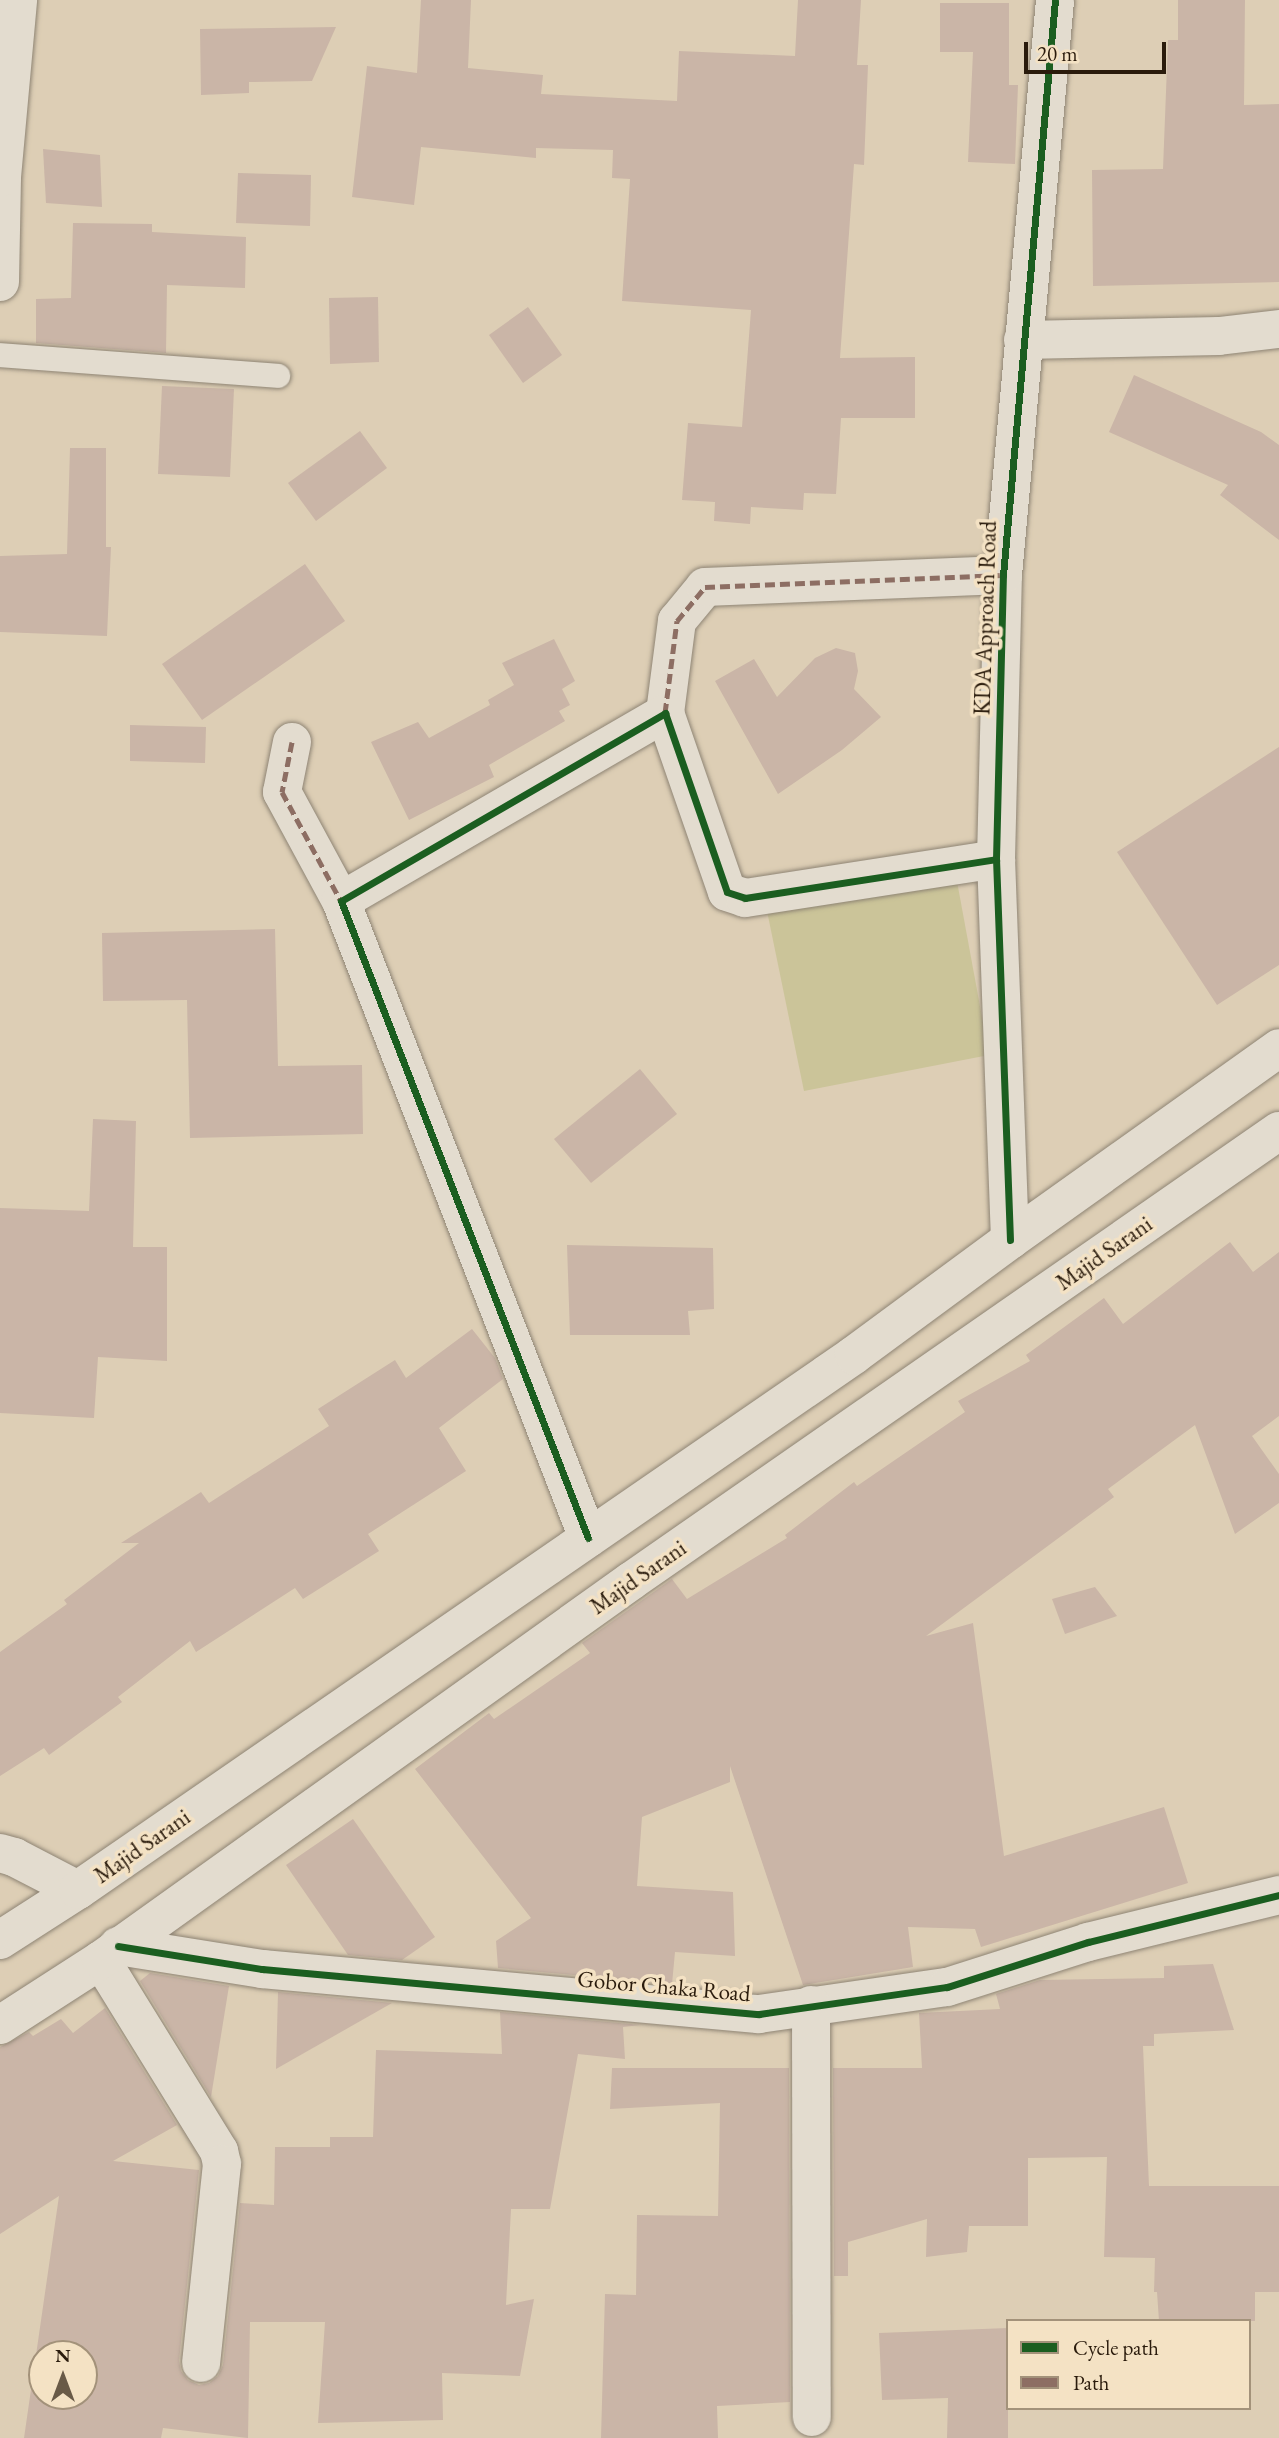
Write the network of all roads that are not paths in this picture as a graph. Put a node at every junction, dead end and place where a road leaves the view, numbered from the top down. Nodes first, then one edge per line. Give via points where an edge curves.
1 (18, 0) edge
2 (1055, 0) edge
3 (0, 282) edge
4 (1279, 329) edge
5 (1023, 340) junction
6 (0, 355) edge
7 (278, 376) dead end
8 (1003, 575) junction
9 (665, 713) junction
10 (292, 742) dead end
11 (996, 859) junction
12 (341, 901) junction
13 (1279, 1048) edge
14 (1279, 1131) edge
15 (1010, 1240) junction
16 (589, 1538) junction
17 (0, 1853) edge
18 (78, 1890) junction
19 (1279, 1895) edge
20 (0, 1940) edge
21 (109, 1953) junction
22 (811, 2005) junction
23 (0, 2025) edge
24 (201, 2363) dead end
25 (812, 2417) dead end

1 - 3 street via 2,177
2 - 5 street, KDA Approach Road
4 - 5 street via 1219,336
5 - 8 street, KDA Approach Road
6 - 7 lane
8 - 9 street via 705,587 677,621
8 - 11 street, KDA Approach Road
9 - 11 street via 727,892 745,898
9 - 12 street
10 - 12 street via 282,792
11 - 15 street, KDA Approach Road
12 - 16 street
13 - 15 street, Majid Sarani
14 - 21 street, Majid Sarani via 631,1581
15 - 16 street, Majid Sarani via 854,1355
16 - 18 street, Majid Sarani
17 - 18 street
18 - 20 street, Majid Sarani
19 - 22 street, Gobor Chaka Road via 1088,1942 947,1987
21 - 22 street, Gobor Chaka Road via 758,2014
21 - 23 street, Majid Sarani
21 - 24 street via 222,2164
22 - 25 street

